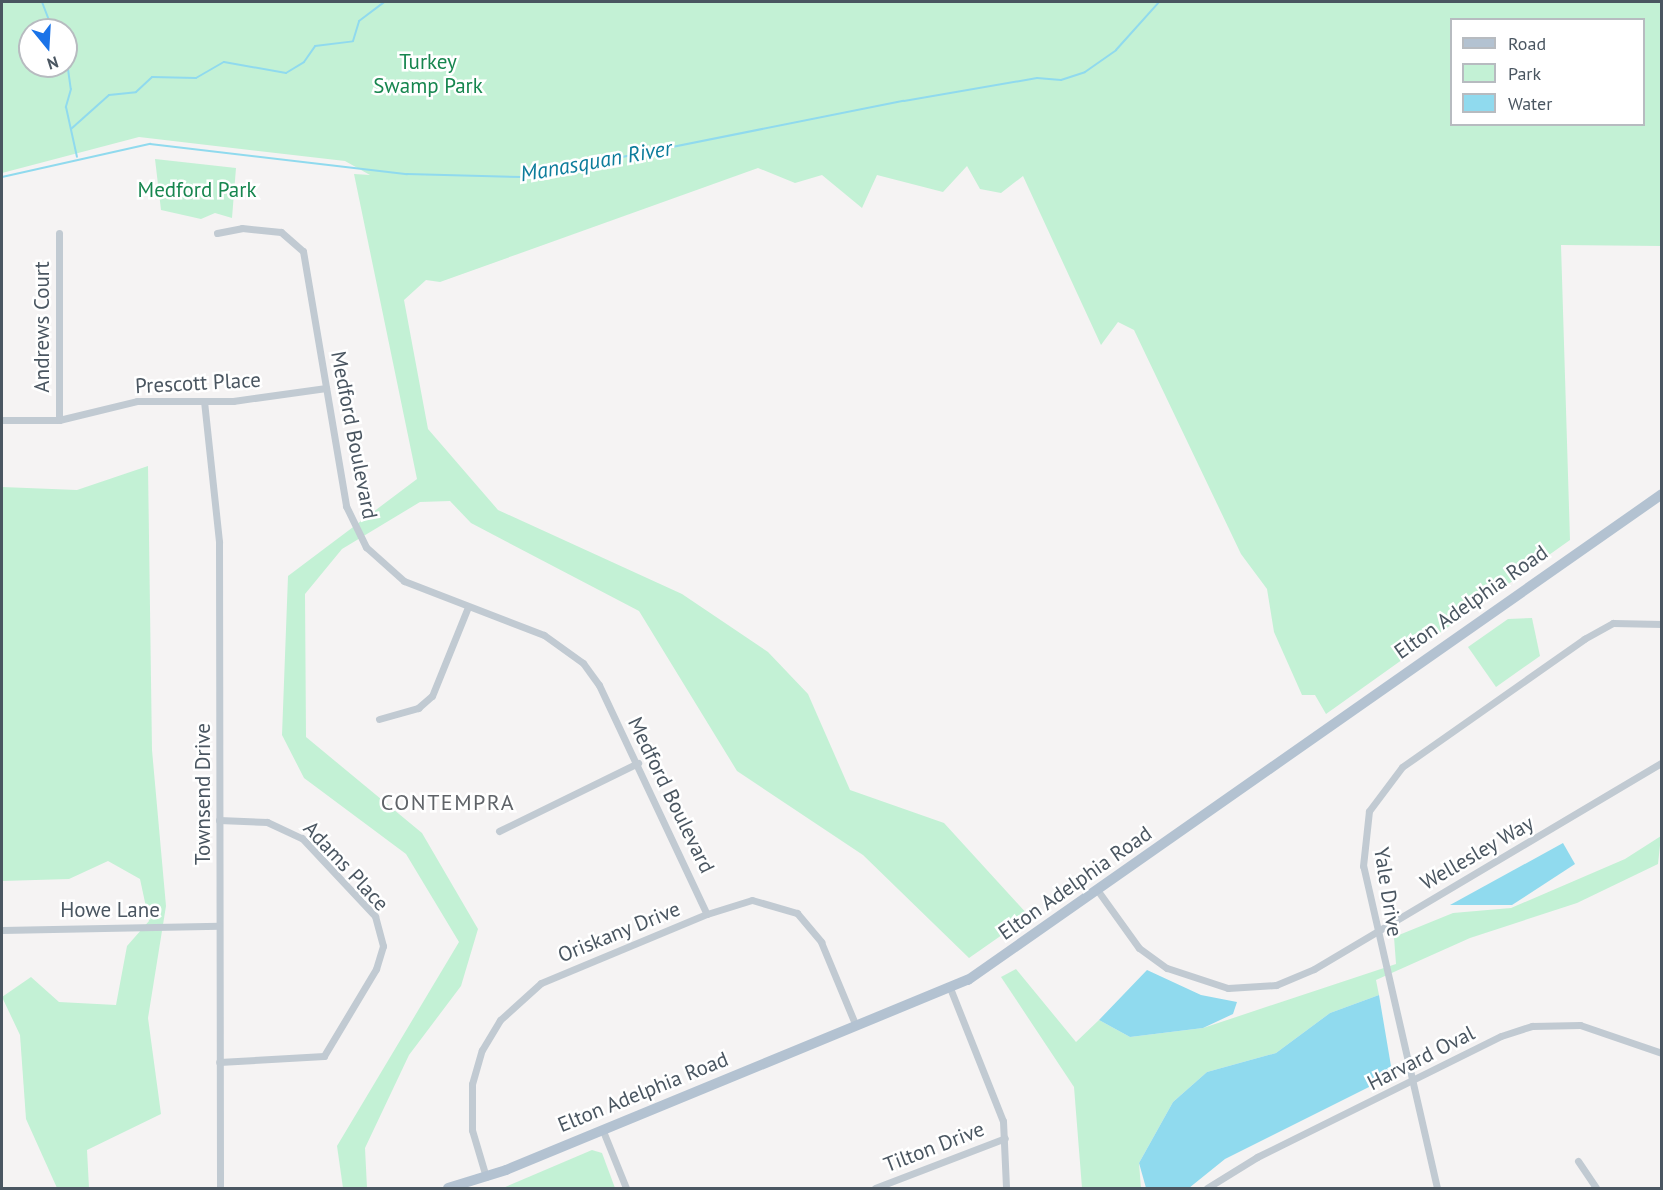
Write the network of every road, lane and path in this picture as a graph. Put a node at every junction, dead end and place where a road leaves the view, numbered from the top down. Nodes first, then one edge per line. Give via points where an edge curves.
1 (59, 233) dead end
2 (217, 233) dead end
3 (326, 388) junction
4 (204, 401) junction
5 (2, 420) edge
6 (59, 420) junction
7 (1662, 494) edge
8 (468, 607) junction
9 (1662, 624) edge
10 (379, 719) dead end
11 (1662, 762) edge
12 (638, 763) junction
13 (219, 820) junction
14 (499, 831) dead end
15 (1098, 891) junction
16 (708, 914) junction
17 (219, 926) junction
18 (2, 930) edge
19 (1377, 930) junction
20 (950, 988) junction
21 (856, 1026) junction
22 (1662, 1053) edge
23 (219, 1062) junction
24 (1410, 1083) junction
25 (603, 1131) junction
26 (1005, 1138) junction
27 (1578, 1161) dead end
28 (486, 1177) junction
29 (220, 1188) edge
30 (448, 1188) edge
31 (626, 1188) edge
32 (875, 1188) edge
33 (1006, 1188) edge
34 (1207, 1188) edge
35 (1437, 1188) edge
36 (1596, 1188) edge

1 - 6 street, Andrews Court
2 - 3 street, Medford Boulevard via 264,230 298,243 305,259
3 - 4 street, Prescott Place
3 - 8 street, Medford Boulevard via 346,506 356,531 394,575
4 - 6 street, Prescott Place via 125,403
4 - 13 street, Townsend Drive via 219,542
5 - 6 street, Prescott Place
7 - 15 main road, Elton Adelphia Road
8 - 10 street via 432,696 418,708
8 - 12 street, Medford Boulevard via 544,635 576,656 599,685
9 - 19 street, Yale Drive via 1613,623 1584,639 1389,780 1369,811 1363,844
11 - 19 street, Wellesley Way
12 - 14 street
12 - 16 street, Medford Boulevard
13 - 17 street, Townsend Drive
13 - 23 street, Adams Place via 267,822 302,838 375,916 383,946 376,969 324,1056
15 - 19 street, Wellesley Way via 1139,948 1193,981 1228,988 1276,985
15 - 20 main road, Elton Adelphia Road
16 - 21 street, Oriskany Drive via 752,900 797,913 821,942
16 - 28 street, Oriskany Drive via 541,983 500,1020 472,1084 472,1130
17 - 18 street, Howe Lane
17 - 23 street, Townsend Drive
19 - 24 street, Yale Drive
20 - 21 main road, Elton Adelphia Road
20 - 26 street via 994,1096
21 - 25 main road, Elton Adelphia Road
22 - 24 street, Harvard Oval via 1580,1025 1553,1023 1501,1036
23 - 29 street, Townsend Drive
24 - 34 street, Harvard Oval via 1246,1162
24 - 35 street, Yale Drive
25 - 28 main road, Elton Adelphia Road
25 - 31 street
26 - 32 street, Tilton Drive
26 - 33 street
27 - 36 street
28 - 30 main road, Elton Adelphia Road

